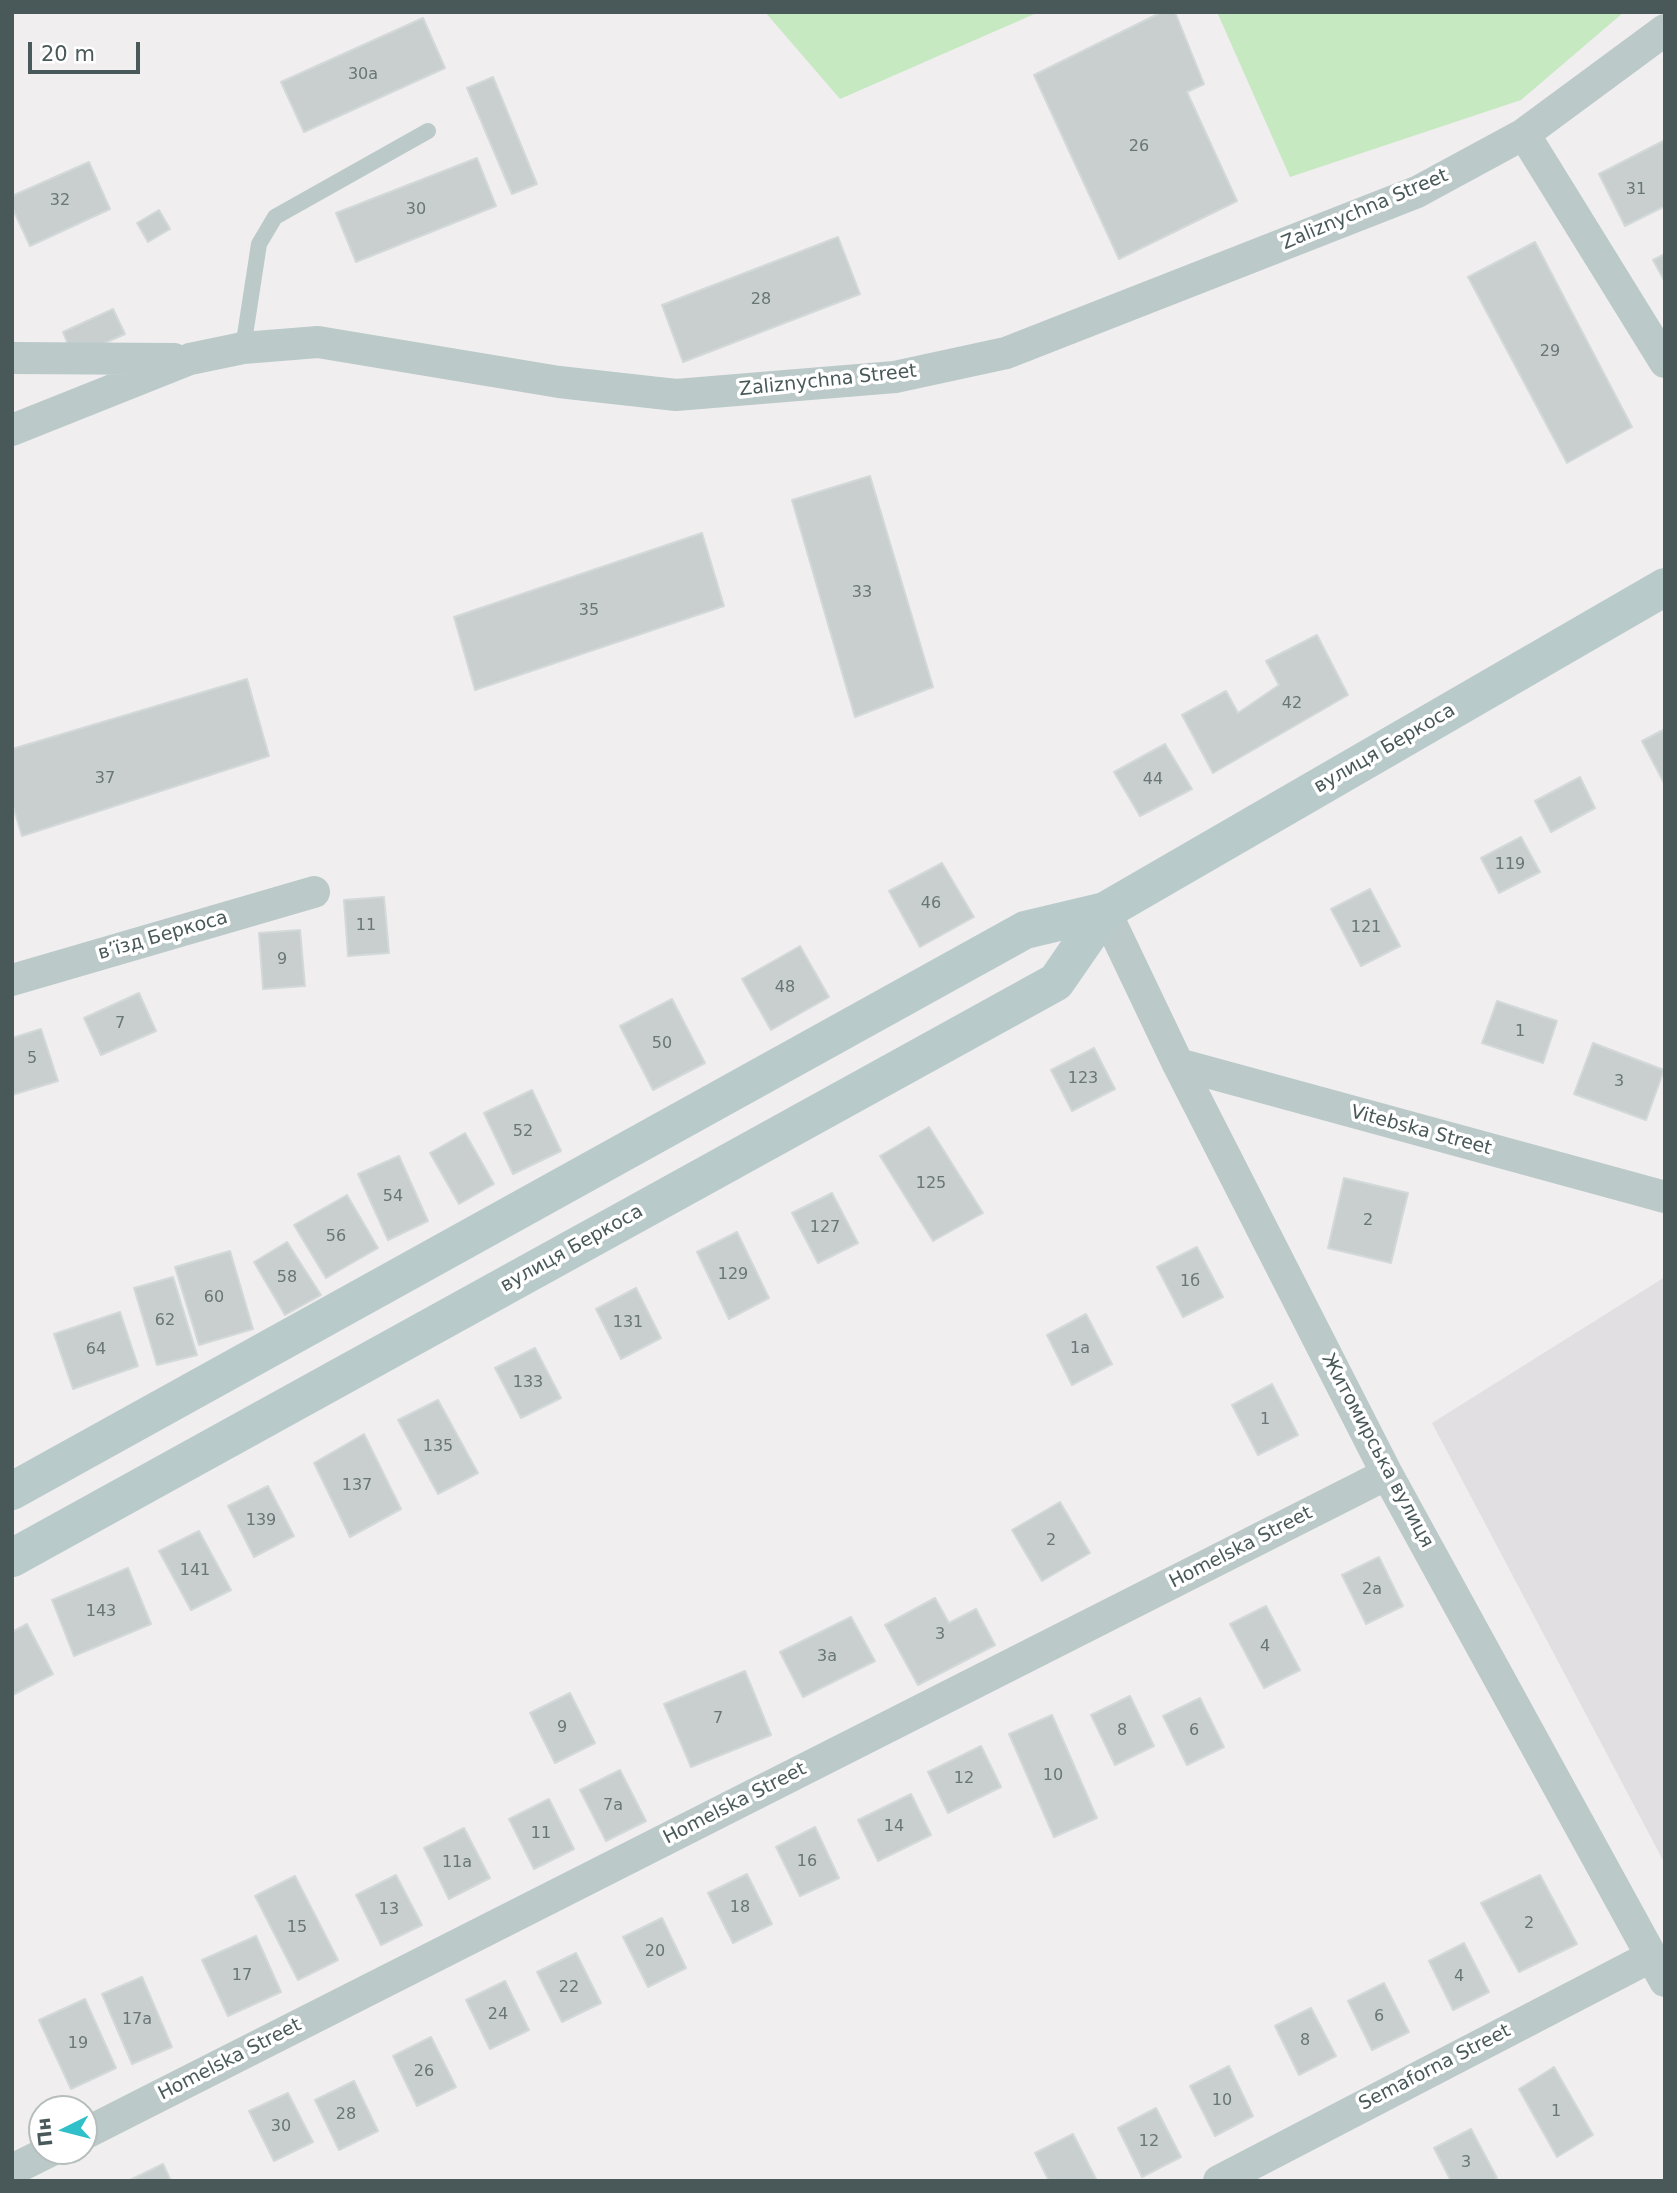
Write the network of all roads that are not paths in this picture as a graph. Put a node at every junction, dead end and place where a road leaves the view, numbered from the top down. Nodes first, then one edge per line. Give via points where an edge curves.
1 (1665, 30) edge
2 (428, 131) dead end
3 (1524, 134) junction
4 (243, 348) junction
5 (12, 358) edge
6 (190, 359) junction
7 (1665, 362) edge
8 (12, 430) edge
9 (1665, 587) edge
10 (314, 892) dead end
11 (1105, 911) junction
12 (12, 980) edge
13 (1178, 1064) junction
14 (1665, 1197) edge
15 (1387, 1474) junction
16 (12, 1491) edge
17 (12, 1558) edge
18 (1658, 1969) edge
19 (98, 2127) edge
20 (28, 2162) edge
21 (12, 2170) edge
22 (1219, 2181) edge

1 - 3 street, Zaliznychna Street
2 - 4 lane via 275,217 260,244
3 - 4 street, Zaliznychna Street via 1417,192 1006,353 895,377 676,395 559,382 318,342
3 - 7 street
4 - 6 street, Zaliznychna Street
5 - 6 street
6 - 8 street, Zaliznychna Street
9 - 11 street, вулиця Беркоса
10 - 12 street, в’їзд Беркоса
11 - 13 street, Житомирська вулиця
11 - 16 street, вулиця Беркоса via 1025,930
11 - 17 street, вулиця Беркоса via 1056,982
13 - 14 street, Vitebska Street
13 - 15 street, Житомирська вулиця
15 - 18 street, Житомирська вулиця
15 - 19 street, Homelska Street
18 - 22 street, Semaforna Street
20 - 21 street

